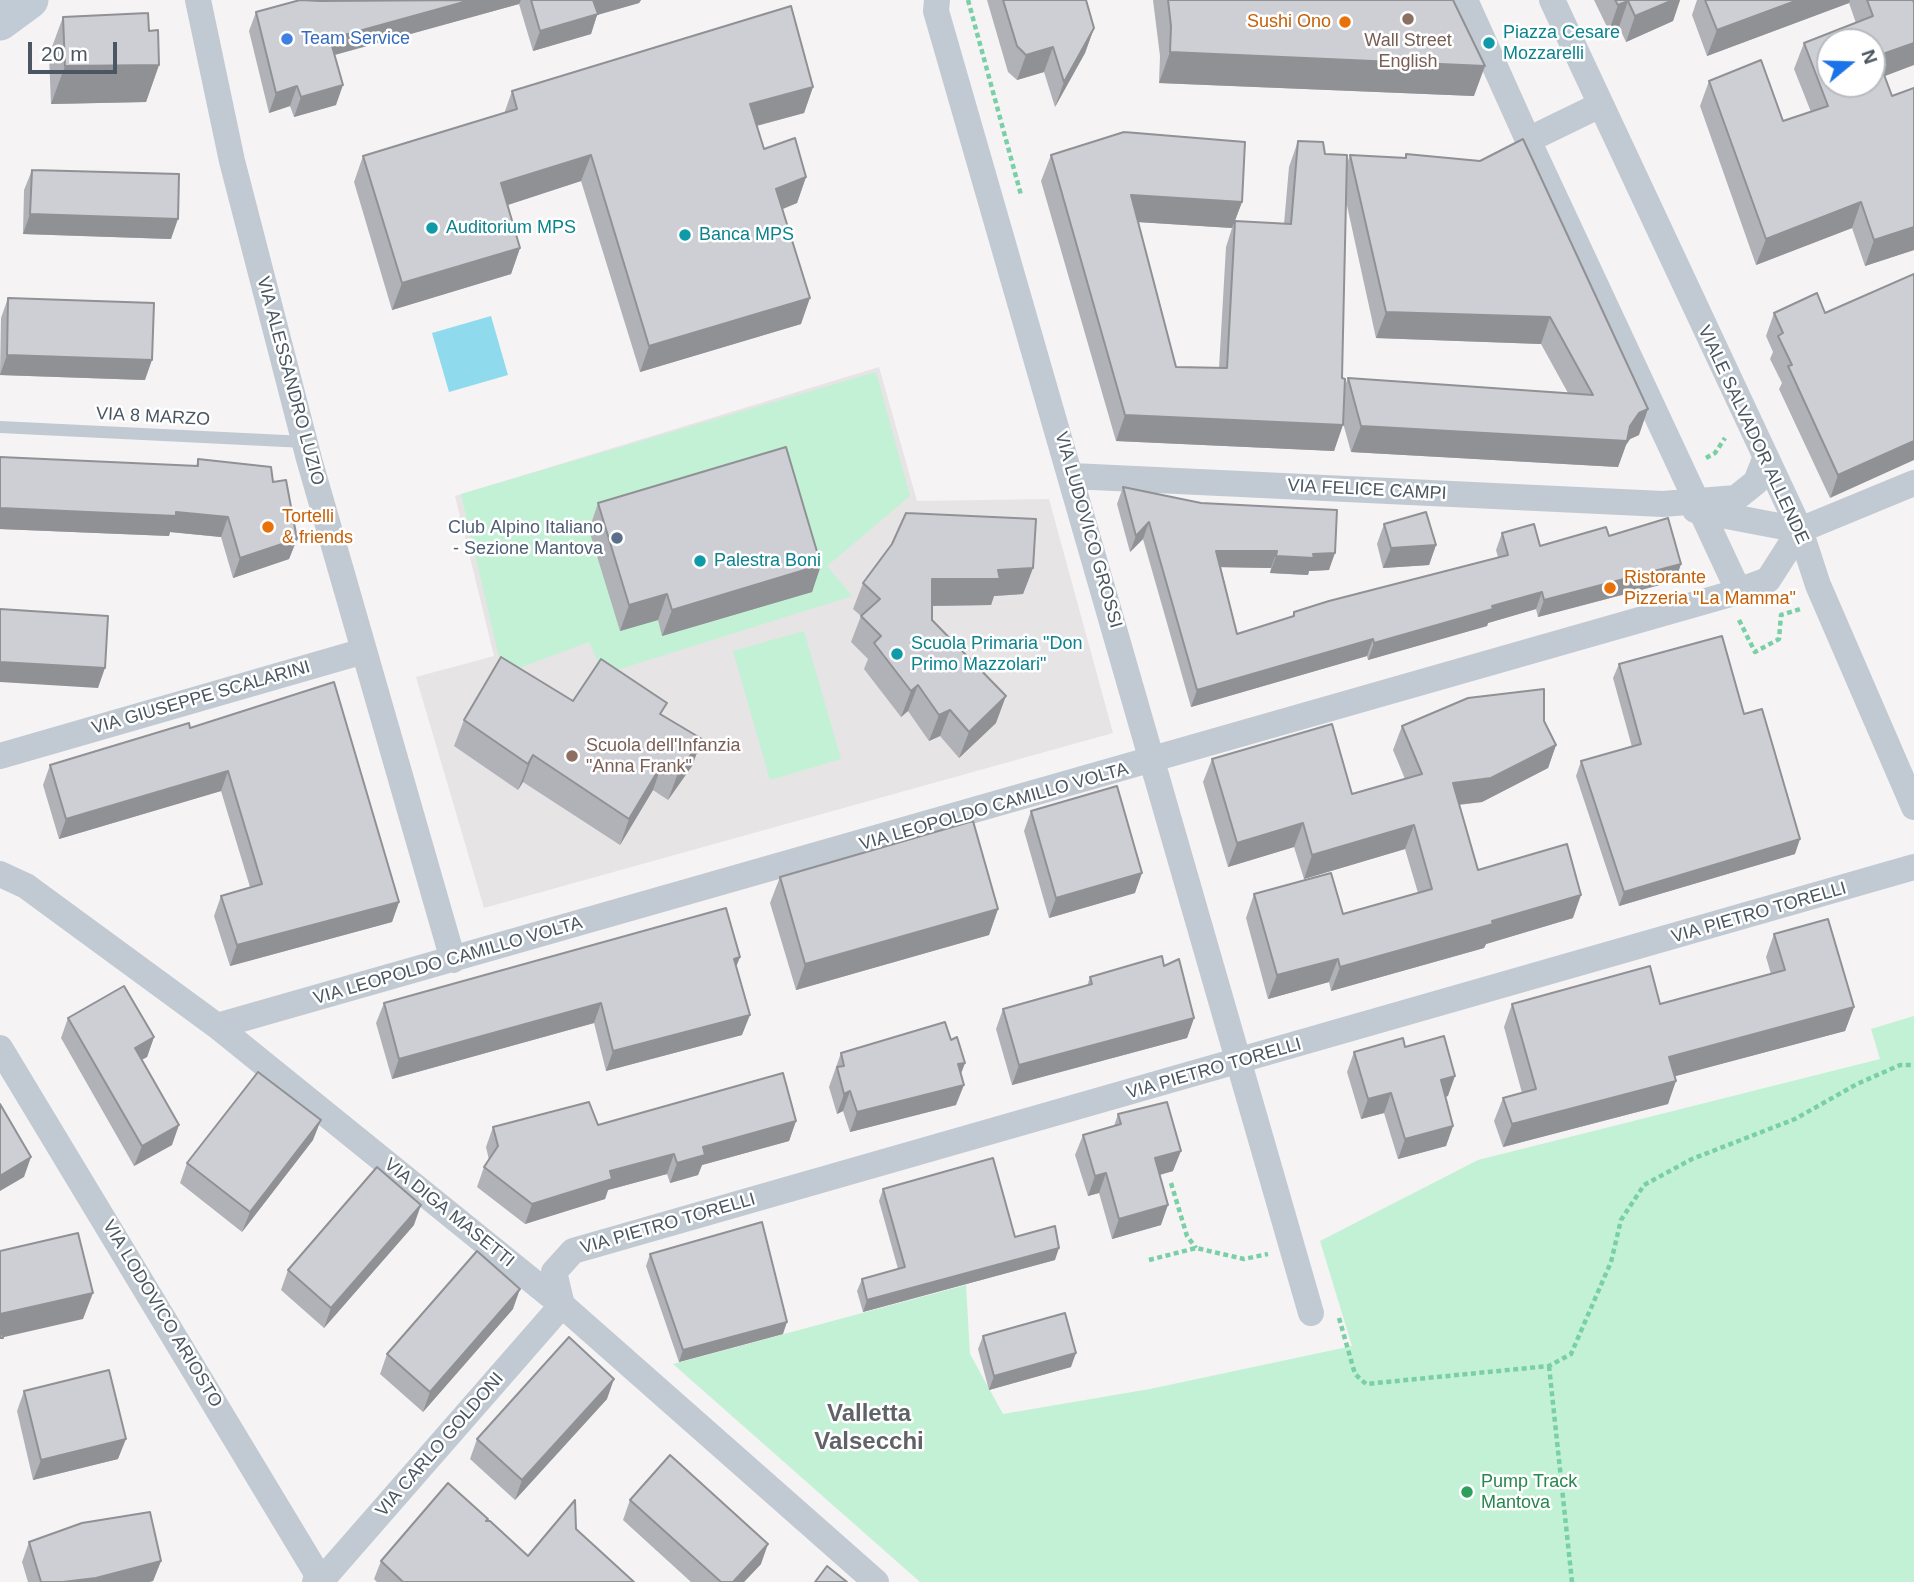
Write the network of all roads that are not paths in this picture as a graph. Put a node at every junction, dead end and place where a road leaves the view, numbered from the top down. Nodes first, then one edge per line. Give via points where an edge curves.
1 (30, 0) edge
2 (198, 0) edge
3 (936, 0) edge
4 (1465, 0) edge
5 (1552, 0) edge
6 (0, 22) edge
7 (1600, 105) junction
8 (1528, 140) junction
9 (0, 427) edge
10 (305, 442) junction
11 (1765, 459) junction
12 (1072, 475) junction
13 (1914, 483) edge
14 (1699, 507) junction
15 (1800, 530) junction
16 (1768, 580) junction
17 (1733, 593) junction
18 (1812, 596) junction
19 (364, 651) junction
20 (38, 745) junction
21 (0, 756) edge
22 (1153, 761) junction
23 (0, 765) edge
24 (1914, 807) edge
25 (0, 858) edge
26 (1914, 867) edge
27 (0, 874) edge
28 (26, 886) junction
29 (453, 960) junction
30 (217, 1026) junction
31 (0, 1048) edge
32 (1239, 1062) junction
33 (562, 1305) junction
34 (1324, 1311) road end
35 (319, 1582) edge
36 (876, 1582) edge

1 - 6 main road
2 - 10 street, VIA ALESSANDRO LUZIO via 232,161
3 - 12 street, VIA LUDOVICO GROSSI
4 - 8 street
5 - 7 street, VIALE SALVADOR ALLENDE
7 - 8 street
7 - 11 street, VIALE SALVADOR ALLENDE
8 - 14 street
9 - 10 lane, VIA 8 MARZO
10 - 19 street, VIA ALESSANDRO LUZIO
11 - 14 street, VIA FELICE CAMPI via 1756,482 1736,498
11 - 15 street, VIALE SALVADOR ALLENDE
12 - 14 street, VIA FELICE CAMPI
12 - 22 street, VIA LUDOVICO GROSSI
13 - 15 street
14 - 15 street, VIA FELICE CAMPI
14 - 17 street
15 - 16 street
15 - 18 street, VIALE SALVADOR ALLENDE
16 - 17 street, VIA LEOPOLDO CAMILLO VOLTA
16 - 18 street, VIA LEOPOLDO CAMILLO VOLTA via 1794,574
17 - 22 street, VIA LEOPOLDO CAMILLO VOLTA
18 - 24 street, VIALE SALVADOR ALLENDE
19 - 20 street, VIA GIUSEPPE SCALARINI
19 - 29 street, VIA ALESSANDRO LUZIO
20 - 21 street
20 - 23 street
22 - 29 street, VIA LEOPOLDO CAMILLO VOLTA
22 - 32 street, VIA LUDOVICO GROSSI
25 - 28 street
26 - 32 street, VIA PIETRO TORELLI
27 - 28 street, VIA DIGA MASETTI
28 - 30 street, VIA DIGA MASETTI
29 - 30 street, VIA LEOPOLDO CAMILLO VOLTA
30 - 33 street, VIA DIGA MASETTI
31 - 35 street, VIA LODOVICO ARIOSTO
32 - 33 street, VIA PIETRO TORELLI via 573,1251 554,1272
32 - 34 street, VIA LUDOVICO GROSSI via 1292,1247
33 - 35 street, VIA CARLO GOLDONI
33 - 36 street, VIA DIGA MASETTI

